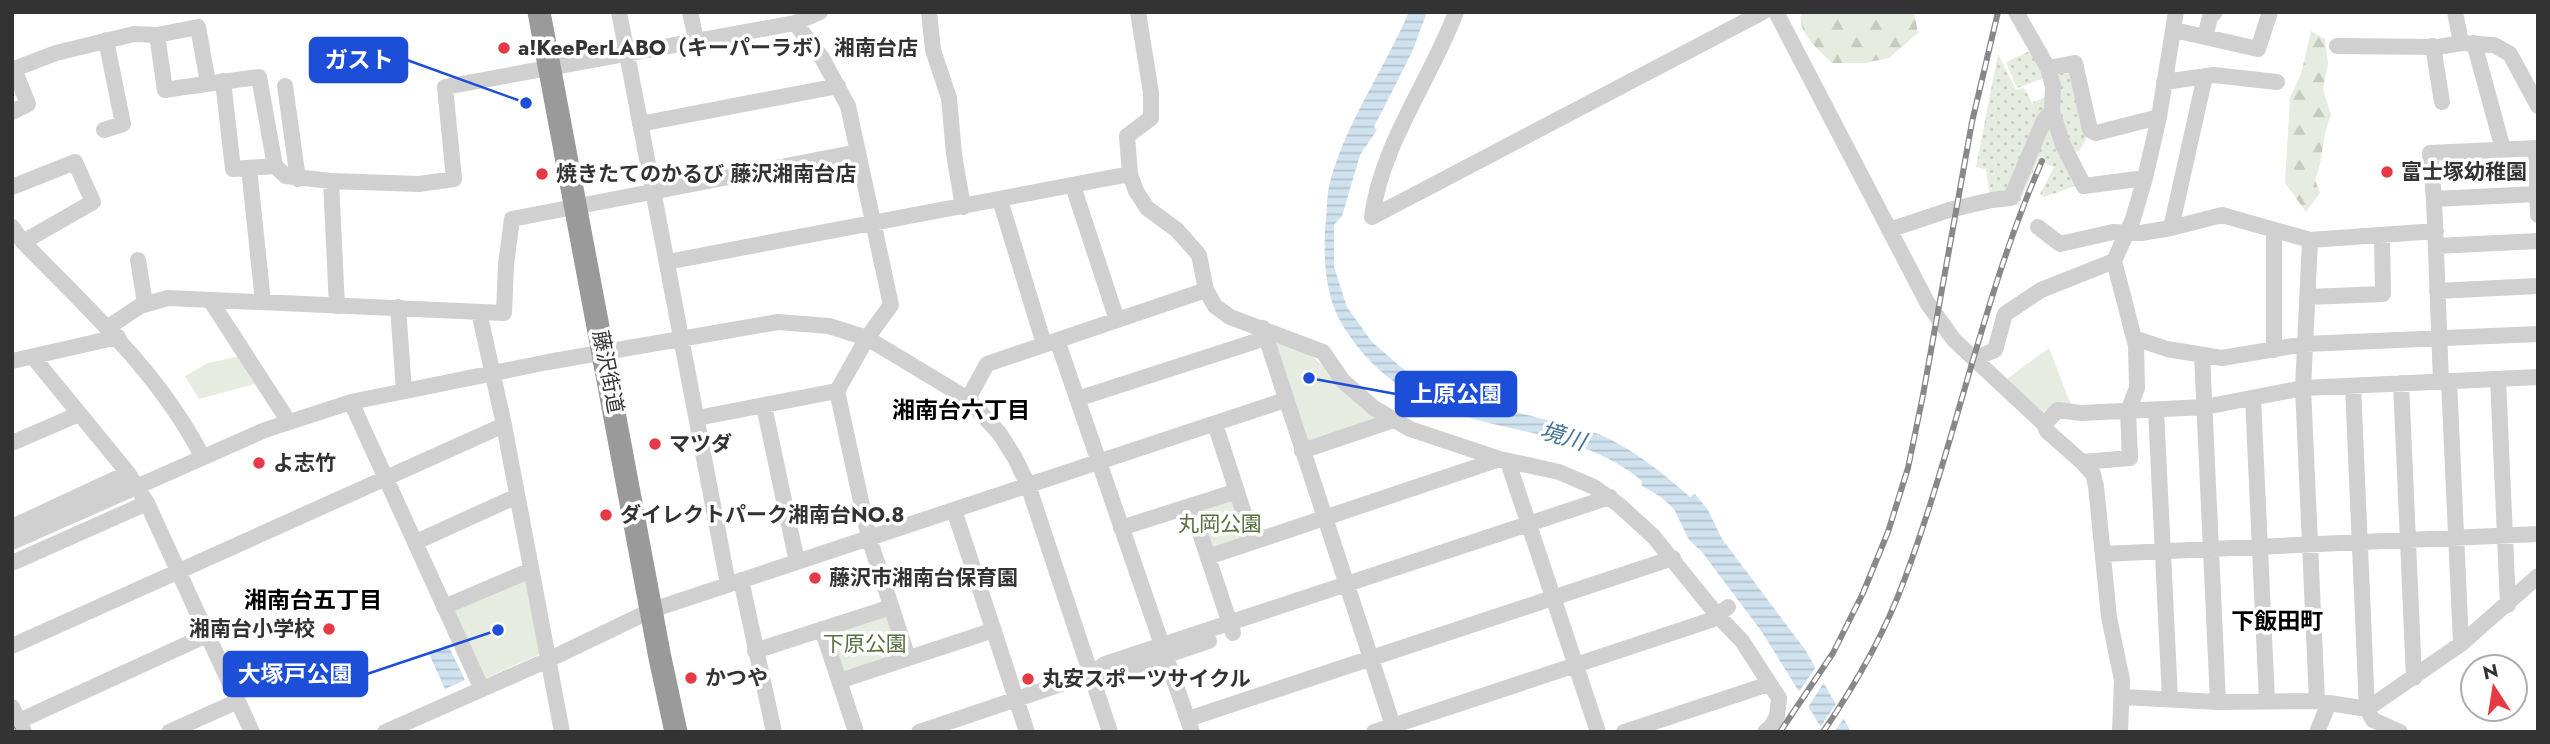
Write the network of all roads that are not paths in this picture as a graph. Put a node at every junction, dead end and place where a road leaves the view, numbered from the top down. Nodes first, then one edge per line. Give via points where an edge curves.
1 (539, 12) edge
2 (619, 12) edge
3 (690, 12) edge
4 (820, 12) edge
5 (929, 12) edge
6 (1138, 12) edge
7 (1456, 12) edge
8 (1763, 12) edge
9 (1776, 12) edge
10 (2016, 12) edge
11 (2176, 12) edge
12 (2215, 12) edge
13 (2270, 12) edge
14 (2455, 12) edge
15 (786, 19) edge
16 (2174, 30) junction
17 (157, 36) junction
18 (2205, 37) junction
19 (106, 40) junction
20 (696, 40) junction
21 (2468, 43) junction
22 (2337, 46) dead end
23 (2432, 46) junction
24 (627, 54) junction
25 (2048, 68) junction
26 (550, 69) junction
27 (2204, 76) junction
28 (216, 82) junction
29 (2164, 82) junction
30 (2277, 82) dead end
31 (285, 86) dead end
32 (838, 86) junction
33 (2442, 102) dead end
34 (2538, 106) edge
35 (2052, 111) junction
36 (12, 112) edge
37 (2159, 117) junction
38 (640, 124) junction
39 (104, 130) dead end
40 (2537, 148) edge
41 (2503, 149) junction
42 (858, 152) junction
43 (275, 166) junction
44 (249, 169) junction
45 (1130, 174) junction
46 (298, 178) junction
47 (2145, 178) junction
48 (331, 181) junction
49 (1073, 186) junction
50 (12, 187) edge
51 (653, 192) junction
52 (2537, 194) edge
53 (2434, 199) junction
54 (1000, 200) junction
55 (964, 207) junction
56 (576, 208) junction
57 (2538, 215) edge
58 (874, 222) junction
59 (12, 227) edge
60 (2038, 227) dead end
61 (2171, 228) junction
62 (1889, 230) junction
63 (2274, 230) junction
64 (2128, 232) junction
65 (2382, 235) junction
66 (2436, 238) junction
67 (2310, 240) junction
68 (2538, 241) edge
69 (23, 242) junction
70 (138, 260) dead end
71 (2114, 261) junction
72 (667, 262) junction
73 (2538, 286) edge
74 (1206, 290) junction
75 (2437, 291) junction
76 (2308, 297) junction
77 (210, 300) junction
78 (263, 302) junction
79 (145, 303) junction
80 (337, 306) junction
81 (398, 307) junction
82 (479, 312) junction
83 (1117, 320) junction
84 (113, 333) junction
85 (1264, 333) junction
86 (2538, 334) edge
87 (867, 338) junction
88 (2134, 338) junction
89 (2438, 338) junction
90 (681, 339) junction
91 (1051, 342) junction
92 (2305, 344) junction
93 (2274, 350) junction
94 (604, 353) junction
95 (2202, 355) junction
96 (33, 357) junction
97 (1974, 359) junction
98 (12, 361) edge
99 (491, 373) junction
100 (2538, 377) edge
101 (2498, 379) junction
102 (2445, 381) junction
103 (2401, 383) junction
104 (2353, 386) junction
105 (2303, 388) junction
106 (404, 391) junction
107 (836, 391) junction
108 (2253, 398) junction
109 (968, 399) junction
110 (1077, 399) junction
111 (1285, 400) junction
112 (351, 402) junction
113 (764, 406) junction
114 (2205, 407) junction
115 (2156, 410) junction
116 (2128, 411) junction
117 (79, 414) junction
118 (697, 418) junction
119 (1394, 420) junction
120 (289, 422) junction
121 (1215, 424) junction
122 (2044, 424) junction
123 (504, 425) junction
124 (12, 443) edge
125 (1302, 451) junction
126 (202, 456) junction
127 (1504, 461) junction
128 (1099, 462) junction
129 (2082, 462) junction
130 (386, 478) junction
131 (132, 480) junction
132 (1028, 485) junction
133 (1237, 491) junction
134 (517, 496) junction
135 (1615, 501) junction
136 (147, 503) junction
137 (1191, 506) junction
138 (954, 510) junction
139 (1324, 518) junction
140 (12, 527) edge
141 (1121, 528) junction
142 (1531, 529) junction
143 (2538, 534) edge
144 (2505, 535) junction
145 (2456, 537) junction
146 (869, 538) junction
147 (2408, 540) junction
148 (1253, 541) junction
149 (12, 542) edge
150 (416, 542) junction
151 (2360, 542) junction
152 (2310, 544) junction
153 (2260, 547) junction
154 (2211, 549) junction
155 (2163, 551) junction
156 (2103, 554) junction
157 (1208, 557) junction
158 (1673, 558) junction
159 (797, 562) junction
160 (12, 563) edge
161 (531, 570) junction
162 (179, 571) junction
163 (2538, 576) edge
164 (735, 582) junction
165 (1347, 590) junction
166 (1553, 597) junction
167 (2508, 605) junction
168 (444, 607) junction
169 (891, 607) junction
170 (652, 610) junction
171 (1723, 611) junction
172 (1232, 628) junction
173 (821, 629) junction
174 (994, 630) junction
175 (207, 635) junction
176 (2461, 644) junction
177 (12, 646) edge
178 (755, 650) junction
179 (1165, 650) junction
180 (1370, 657) junction
181 (908, 658) junction
182 (548, 660) junction
183 (1576, 665) junction
184 (1091, 674) junction
185 (2414, 678) junction
186 (839, 681) junction
187 (1769, 684) junction
188 (481, 687) junction
189 (2122, 697) junction
190 (1017, 699) junction
191 (2170, 699) junction
192 (238, 701) junction
193 (2267, 701) junction
194 (2218, 702) junction
195 (2323, 702) junction
196 (2367, 709) junction
197 (18, 720) edge
198 (1190, 725) edge
199 (1394, 729) edge
200 (169, 732) edge
201 (252, 732) edge
202 (384, 732) edge
203 (562, 732) edge
204 (676, 732) edge
205 (774, 732) edge
206 (856, 732) edge
207 (919, 732) edge
208 (1027, 732) edge
209 (1110, 732) edge
210 (1374, 732) edge
211 (1598, 732) edge
212 (1624, 732) edge
213 (1765, 732) edge
214 (2119, 732) edge
215 (2318, 732) edge
216 (2400, 732) edge

1 - 26 highway, 藤沢街道
2 - 24 street
3 - 20 street
4 - 15 street
5 - 55 street via 933,50 949,98
6 - 45 street via 1151,118 1127,136
7 - 8 street via 1378,183 1372,217
9 - 62 street
10 - 25 street
11 - 16 street
12 - 18 street
13 - 18 street via 2258,49
14 - 21 street
15 - 20 street
15 - 32 street via 822,58
16 - 18 street
16 - 29 street
17 - 19 street via 134,34
17 - 28 street via 198,27
17 - 28 street via 165,90
19 - 36 street via 14,69 28,104
19 - 39 street via 123,124
20 - 24 street
21 - 23 street
21 - 34 street via 2494,45 2510,54
21 - 41 street
22 - 23 street
23 - 33 street
24 - 26 street
24 - 38 street
25 - 35 street
25 - 37 street via 2075,63 2090,130 2096,134
26 - 48 street via 445,87 454,179 419,184
26 - 56 highway, 藤沢街道
27 - 29 street
27 - 30 street
27 - 61 street
28 - 43 street via 259,77
28 - 44 street via 233,169
29 - 37 street
31 - 46 street
32 - 38 street
32 - 42 street via 848,106
35 - 47 street via 2084,186
35 - 62 street via 2011,198 1949,210
37 - 47 street
38 - 51 street
40 - 41 street
40 - 52 street
41 - 53 street via 2430,153
42 - 51 street
42 - 58 street
43 - 44 street
43 - 46 street via 286,176
44 - 78 street
45 - 49 street
45 - 74 street via 1147,208 1177,230 1199,255
46 - 48 street
47 - 64 street
48 - 80 street
49 - 54 street
49 - 83 street
50 - 69 street via 75,162 93,202
51 - 56 street
51 - 72 street
52 - 53 street
52 - 57 street
53 - 66 street
54 - 55 street
54 - 91 street
55 - 58 street
56 - 82 street via 512,219 505,313
56 - 94 highway, 藤沢街道
58 - 72 street
58 - 87 street via 891,305
59 - 69 street
60 - 64 street via 2060,244
61 - 63 street via 2221,215
61 - 64 street
62 - 97 street via 1928,304
63 - 67 street
63 - 93 street
64 - 71 street
65 - 66 street
65 - 67 street
65 - 76 street via 2382,294
66 - 68 street
66 - 75 street
67 - 76 street
69 - 84 street
70 - 79 street
71 - 88 street
71 - 97 street via 2025,299 2005,314 1995,350
72 - 90 street
73 - 75 street
74 - 83 street
74 - 85 street via 1215,306
75 - 89 street
76 - 92 street
77 - 78 street
77 - 79 street via 168,298
77 - 120 street
78 - 80 street
79 - 84 street
80 - 81 street
81 - 82 street
81 - 106 street
82 - 99 street
83 - 91 street
84 - 96 street
84 - 126 street via 184,422
85 - 110 street
85 - 111 street
85 - 119 street via 1323,352 1343,381
86 - 89 street
87 - 90 street via 829,326 778,322
87 - 107 street
87 - 109 street
88 - 95 street
88 - 116 street via 2137,388
89 - 92 street
89 - 102 street
90 - 94 street
90 - 118 street
91 - 109 street via 987,364
91 - 110 street
92 - 93 street
92 - 105 street
93 - 95 street via 2222,358
94 - 99 street
94 - 170 highway, 藤沢街道
95 - 114 street
96 - 98 street
96 - 117 street
97 - 122 street
99 - 106 street
99 - 123 street
100 - 101 street
101 - 102 street
101 - 144 street
102 - 103 street
102 - 145 street
103 - 104 street
103 - 147 street
104 - 105 street
104 - 151 street
105 - 108 street
105 - 152 street
106 - 112 street
107 - 113 street
107 - 146 street
108 - 114 street
108 - 153 street
109 - 132 street via 1000,434
110 - 128 street
111 - 121 street
111 - 125 street
112 - 120 street
112 - 130 street
113 - 118 street
113 - 159 street
114 - 115 street
114 - 154 street
115 - 116 street
115 - 155 street
116 - 122 street via 2058,410
116 - 129 street via 2130,458
117 - 124 street
117 - 131 street
118 - 164 street
119 - 125 street
119 - 127 street
120 - 126 street
121 - 128 street
121 - 133 street
122 - 129 street
123 - 130 street
123 - 134 street
125 - 139 street
126 - 131 street
127 - 135 street via 1559,472
127 - 139 street
127 - 142 street
128 - 132 street
128 - 141 street
129 - 156 street via 2096,486
130 - 150 street
130 - 162 street
131 - 136 street
131 - 140 street
131 - 149 street
132 - 138 street
132 - 184 street
133 - 137 street
133 - 148 street
134 - 150 street
134 - 161 street
135 - 142 street
135 - 158 street
136 - 160 street
136 - 162 street
137 - 141 street
137 - 157 street
138 - 146 street
138 - 174 street
139 - 148 street
139 - 165 street
141 - 179 street
142 - 165 street
142 - 166 street
143 - 144 street
144 - 145 street
144 - 167 street
145 - 147 street
145 - 176 street
146 - 159 street
146 - 169 street
147 - 151 street
147 - 185 street
148 - 157 street
150 - 168 street
151 - 152 street
151 - 196 street
152 - 153 street
152 - 195 street
153 - 154 street
153 - 193 street
154 - 155 street
154 - 194 street
155 - 156 street
155 - 191 street
156 - 189 street
157 - 172 street
158 - 166 street
158 - 171 street
159 - 164 street
161 - 168 street
161 - 182 street
162 - 175 street
162 - 177 street
163 - 167 street
164 - 170 street
164 - 178 street
165 - 172 street
165 - 180 street
166 - 180 street
166 - 183 street
167 - 176 street
168 - 188 street
169 - 173 street
169 - 181 street
170 - 182 street
170 - 204 highway, 藤沢街道
171 - 183 street
171 - 187 street
172 - 179 street
173 - 178 street
173 - 186 street
174 - 181 street
174 - 190 street
175 - 192 street
175 - 197 street
176 - 185 street
178 - 205 street
179 - 184 street via 1105,664
179 - 198 street
180 - 198 street
180 - 199 street
181 - 186 street
182 - 188 street
182 - 203 street
183 - 199 street
183 - 211 street
184 - 190 street
184 - 209 street
185 - 196 street
186 - 206 street
187 - 212 street
187 - 213 street via 1779,698 1777,716
188 - 202 street
189 - 191 street
189 - 214 street
190 - 207 street
190 - 208 street
191 - 194 street
192 - 200 street
192 - 201 street
193 - 194 street
193 - 195 street
195 - 196 street
195 - 215 street
196 - 216 street via 2374,720
199 - 210 street

